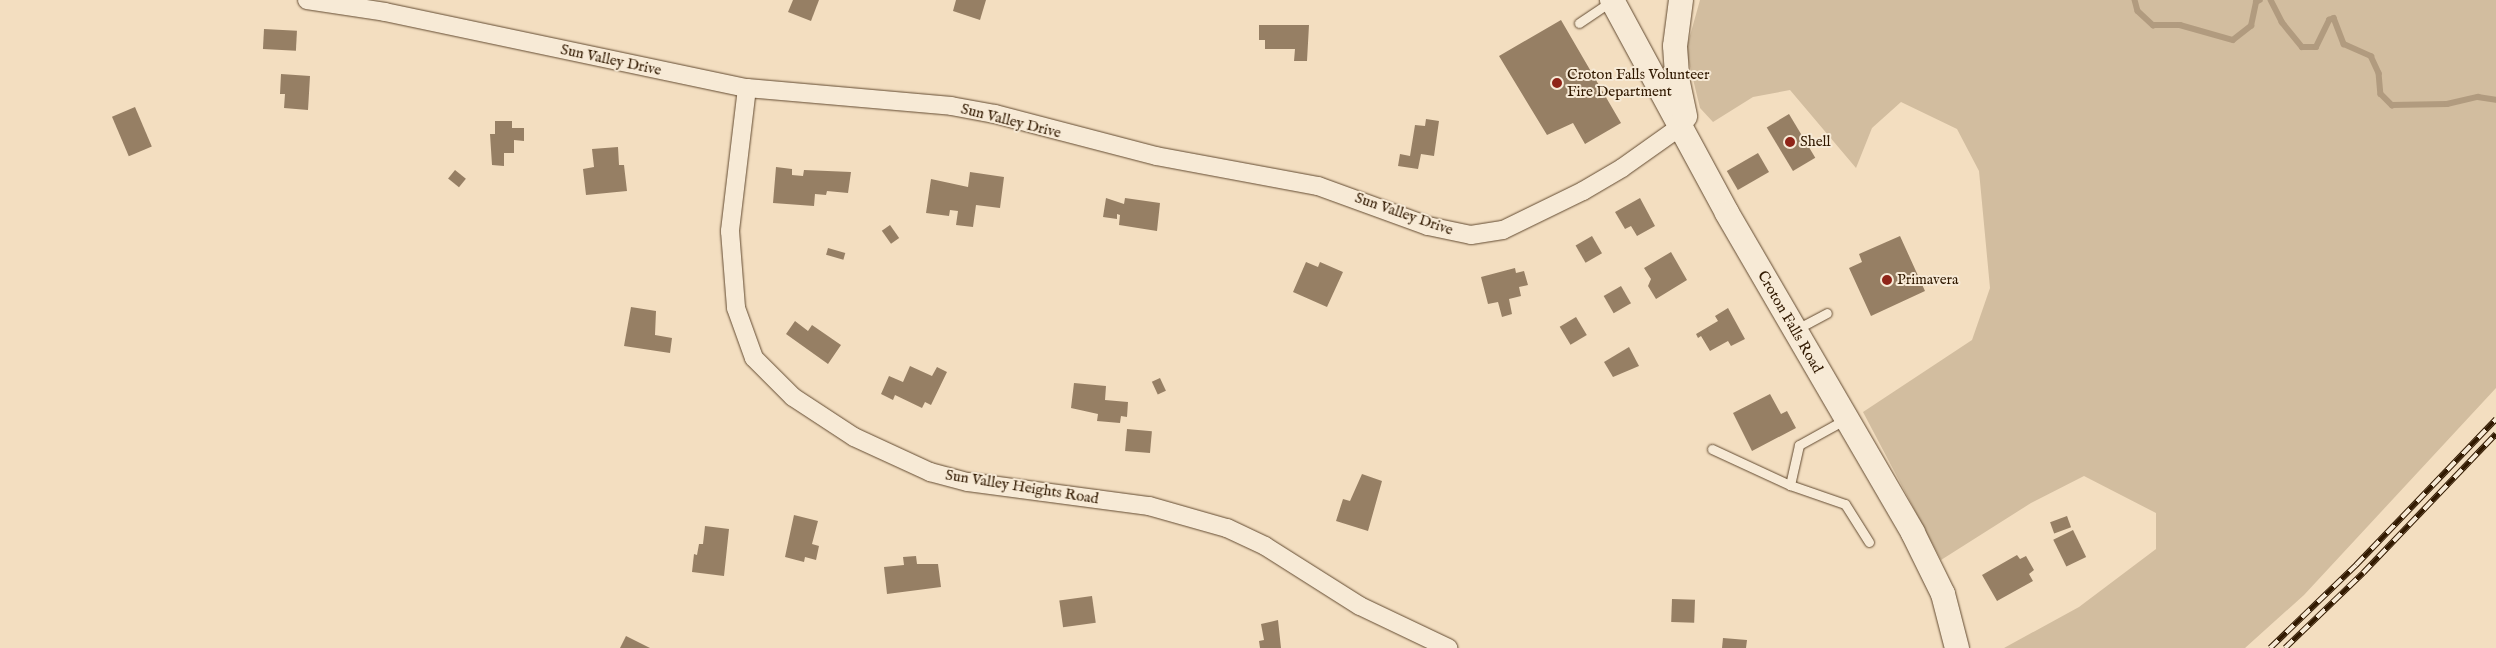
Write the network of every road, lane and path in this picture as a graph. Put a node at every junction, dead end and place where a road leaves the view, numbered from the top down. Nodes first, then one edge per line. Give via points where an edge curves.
1 (307, 0) edge
2 (1612, 0) edge
3 (1681, 0) edge
4 (1579, 23) dead end
5 (747, 88) junction
6 (1681, 126) junction
7 (1698, 161) junction
8 (1827, 313) dead end
9 (1795, 331) junction
10 (1846, 419) junction
11 (1712, 449) dead end
12 (1790, 485) junction
13 (1870, 542) dead end
14 (1448, 648) edge
15 (1957, 648) edge

1 - 5 street, Sun Valley Drive via 385,12
2 - 4 lane
2 - 6 main road, Croton Falls Road
3 - 7 main road via 1675,46 1677,78
5 - 6 street, Sun Valley Drive via 951,106 995,114 1156,156 1318,186 1428,226 1471,235 1503,230 1583,191
5 - 14 street, Sun Valley Heights Road via 730,231 736,308 754,358 793,397 854,437 930,472 968,482 1149,506 1228,528 1265,546 1360,606
6 - 7 main road, Croton Falls Road
7 - 9 main road, Croton Falls Road
8 - 9 lane
9 - 10 main road, Croton Falls Road
10 - 12 lane via 1799,445
10 - 15 main road, Croton Falls Road via 1929,564 1952,622
11 - 12 lane
12 - 13 lane via 1845,504

